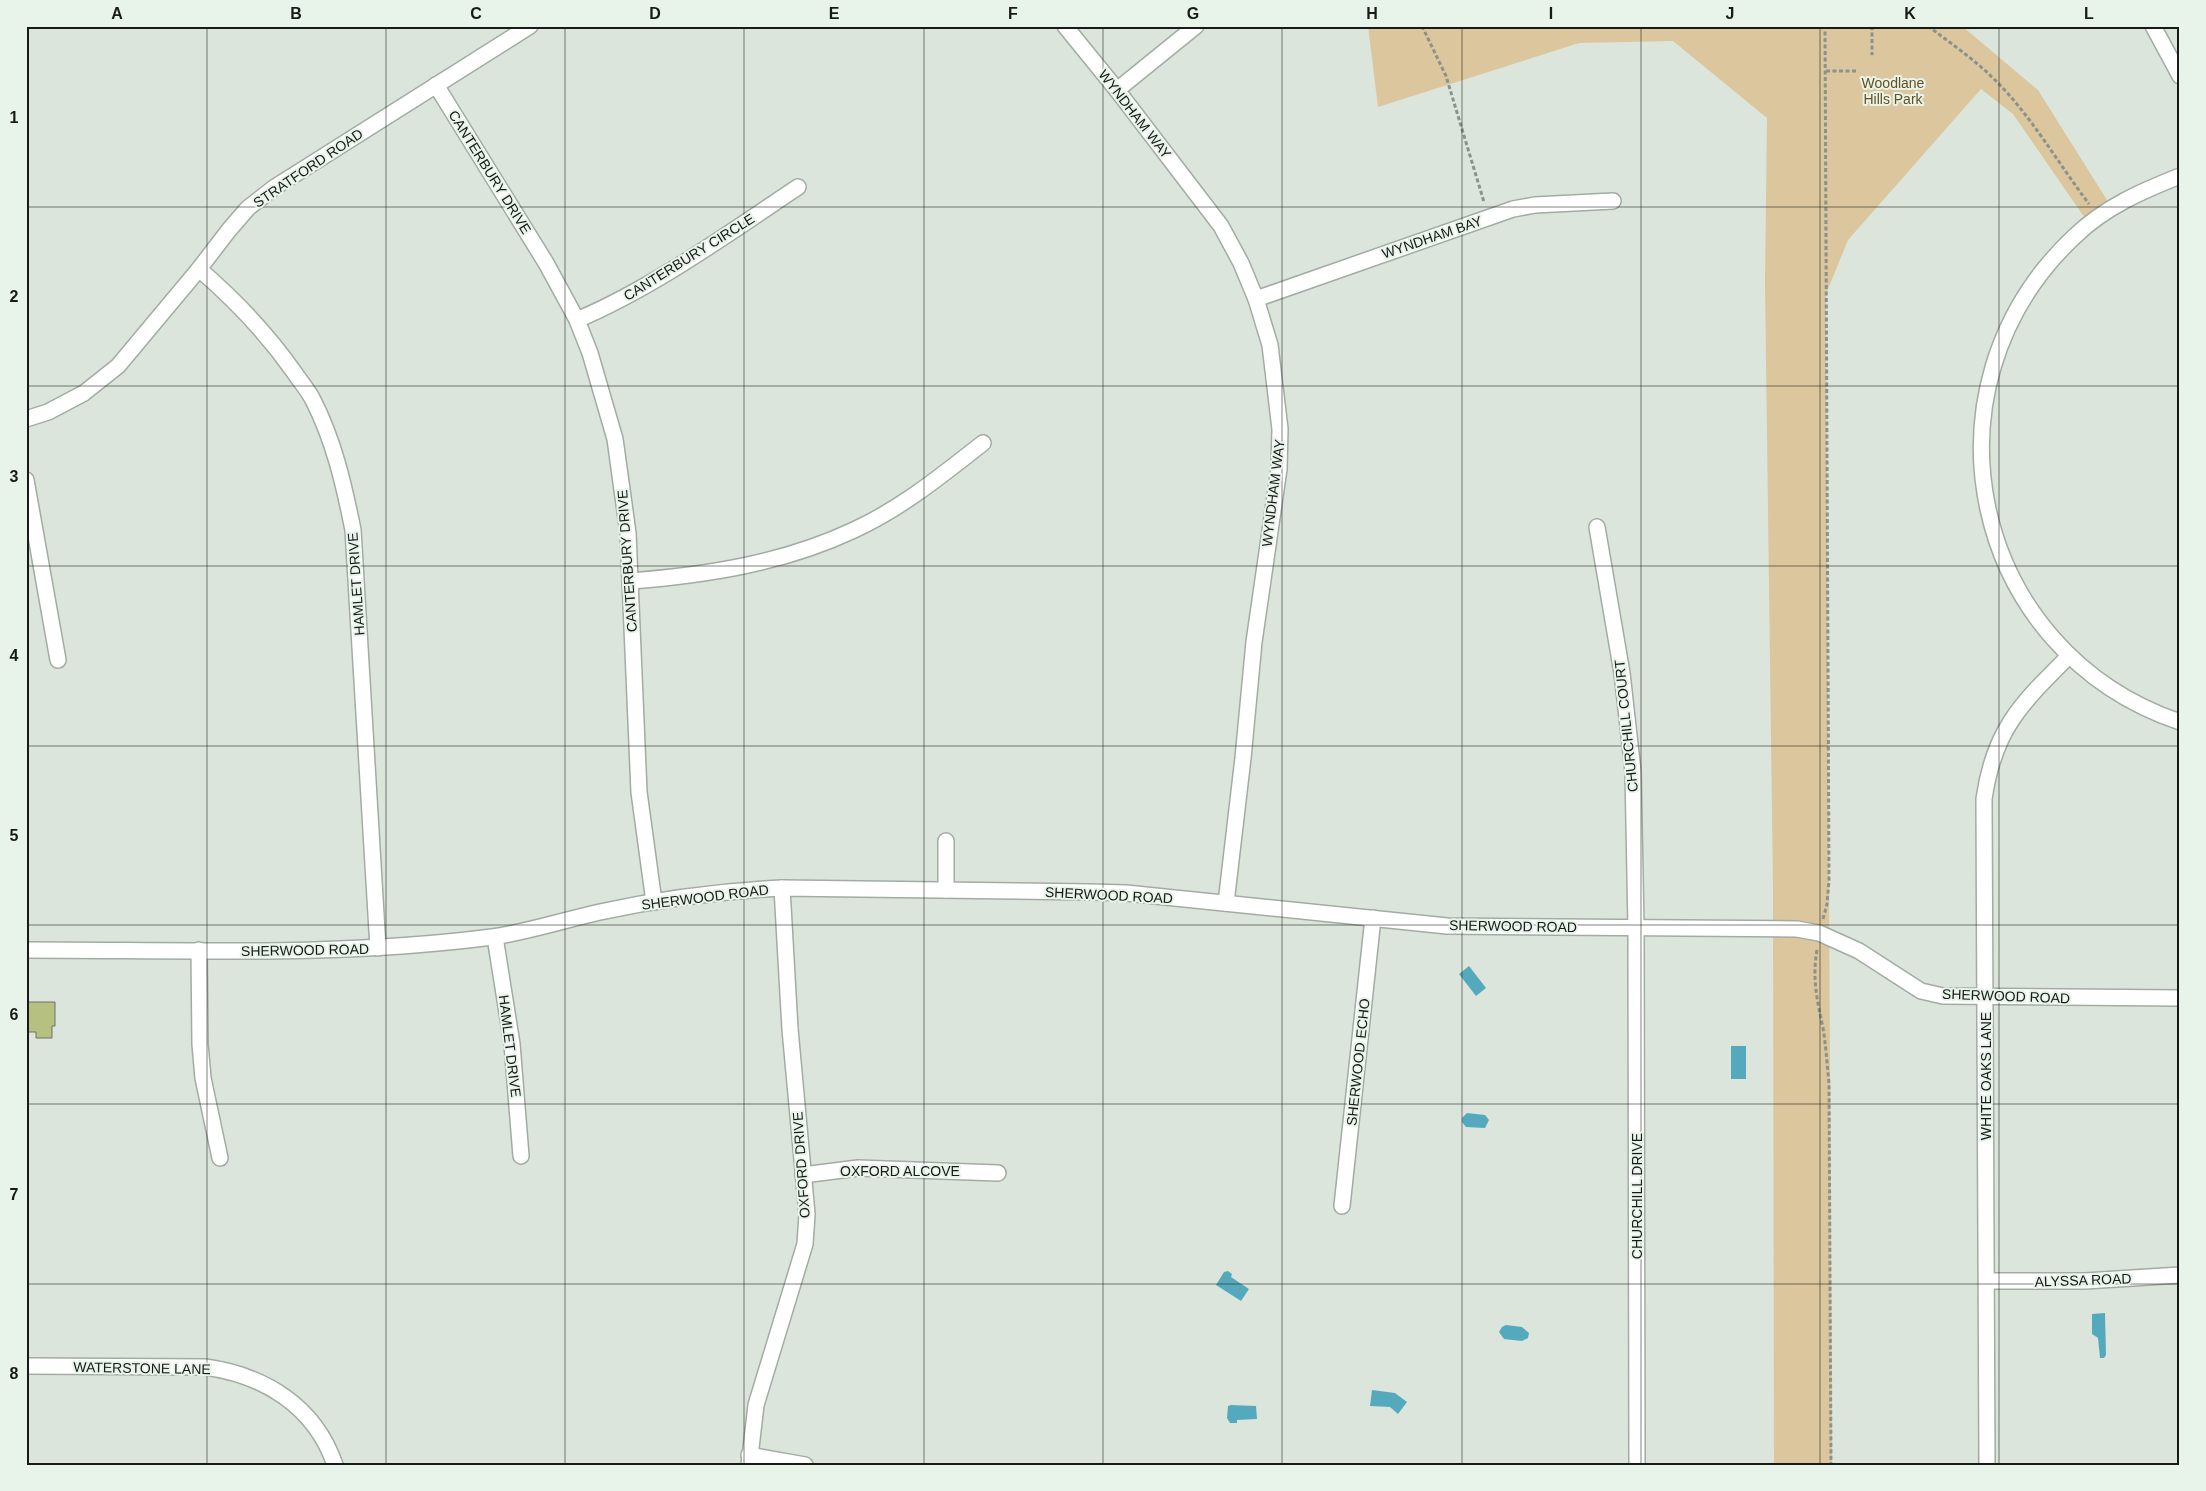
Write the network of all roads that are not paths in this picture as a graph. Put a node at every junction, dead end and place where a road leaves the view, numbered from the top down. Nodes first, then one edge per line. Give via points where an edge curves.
1 (530, 26) edge
2 (1065, 26) edge
3 (1196, 26) edge
4 (2153, 26) edge
5 (2180, 76) edge
6 (436, 85) junction
7 (1118, 90) junction
8 (2180, 176) edge
9 (798, 187) dead end
10 (1613, 201) dead end
11 (199, 269) junction
12 (1256, 299) junction
13 (577, 320) junction
14 (26, 419) edge
15 (983, 443) dead end
16 (26, 480) edge
17 (1597, 527) dead end
18 (630, 581) junction
19 (2069, 656) junction
20 (58, 660) dead end
21 (2180, 722) edge
22 (946, 842) dead end
23 (782, 888) junction
24 (946, 890) junction
25 (654, 902) junction
26 (1226, 903) junction
27 (1373, 918) junction
28 (1636, 928) junction
29 (495, 937) junction
30 (378, 948) junction
31 (26, 950) edge
32 (199, 950) junction
33 (1986, 998) junction
34 (2180, 998) edge
35 (521, 1156) dead end
36 (220, 1158) dead end
37 (998, 1173) dead end
38 (803, 1174) junction
39 (1342, 1206) dead end
40 (2180, 1276) edge
41 (1987, 1282) junction
42 (26, 1366) edge
43 (749, 1460) edge
44 (335, 1465) edge
45 (805, 1465) edge
46 (1638, 1465) edge
47 (1987, 1465) edge

1 - 6 street, STRATFORD ROAD
2 - 7 street, WYNDHAM WAY
3 - 7 street
4 - 5 street
6 - 11 street, STRATFORD ROAD via 275,187 248,208
6 - 13 street, CANTERBURY DRIVE via 546,263
7 - 12 street, WYNDHAM WAY via 1221,226
8 - 19 street via 2136,194 2098,216 2059,252 2022,301 1993,364 1982,422 1980,456 1991,524 2004,564 2022,596 2044,629
9 - 13 street, CANTERBURY CIRCLE via 662,278 616,304
10 - 12 street, WYNDHAM BAY via 1535,205 1489,217
11 - 14 street, STRATFORD ROAD via 118,366 84,394
11 - 30 street, HAMLET DRIVE via 266,334 312,399 344,484 353,530
12 - 26 street, WYNDHAM WAY via 1270,345 1277,389 1279,469 1254,642
13 - 18 street, CANTERBURY DRIVE via 615,439 628,533
15 - 18 street via 899,505 855,530 816,546 721,572
16 - 20 street
17 - 28 street, CHURCHILL COURT via 1628,713 1633,771
18 - 25 street, CANTERBURY DRIVE via 636,757
19 - 21 street via 2098,681 2129,700
19 - 33 street, WHITE OAKS LANE via 2024,701 2008,723 1988,774 1984,799
22 - 24 street
23 - 24 street, SHERWOOD ROAD
23 - 25 street, SHERWOOD ROAD
23 - 38 street, OXFORD DRIVE
24 - 26 street, SHERWOOD ROAD via 1126,893
25 - 29 street, SHERWOOD ROAD
26 - 27 street, SHERWOOD ROAD
27 - 28 street, SHERWOOD ROAD via 1495,928
27 - 39 street, SHERWOOD ECHO
28 - 33 street, SHERWOOD ROAD via 1773,927 1819,933 1859,951 1921,991 1943,996
28 - 46 street, CHURCHILL DRIVE
29 - 30 street, SHERWOOD ROAD
29 - 35 street, HAMLET DRIVE via 512,1044
30 - 32 street, SHERWOOD ROAD
31 - 32 street, SHERWOOD ROAD
32 - 36 street via 203,1078
33 - 34 street, SHERWOOD ROAD
33 - 41 street, WHITE OAKS LANE
37 - 38 street, OXFORD ALCOVE via 858,1168
38 - 43 street, OXFORD DRIVE via 807,1214 804,1244 756,1405
40 - 41 street, ALYSSA ROAD
41 - 47 street, WHITE OAKS LANE
42 - 44 street, WATERSTONE LANE via 205,1367 253,1378 278,1390 299,1407 316,1426
43 - 45 street

